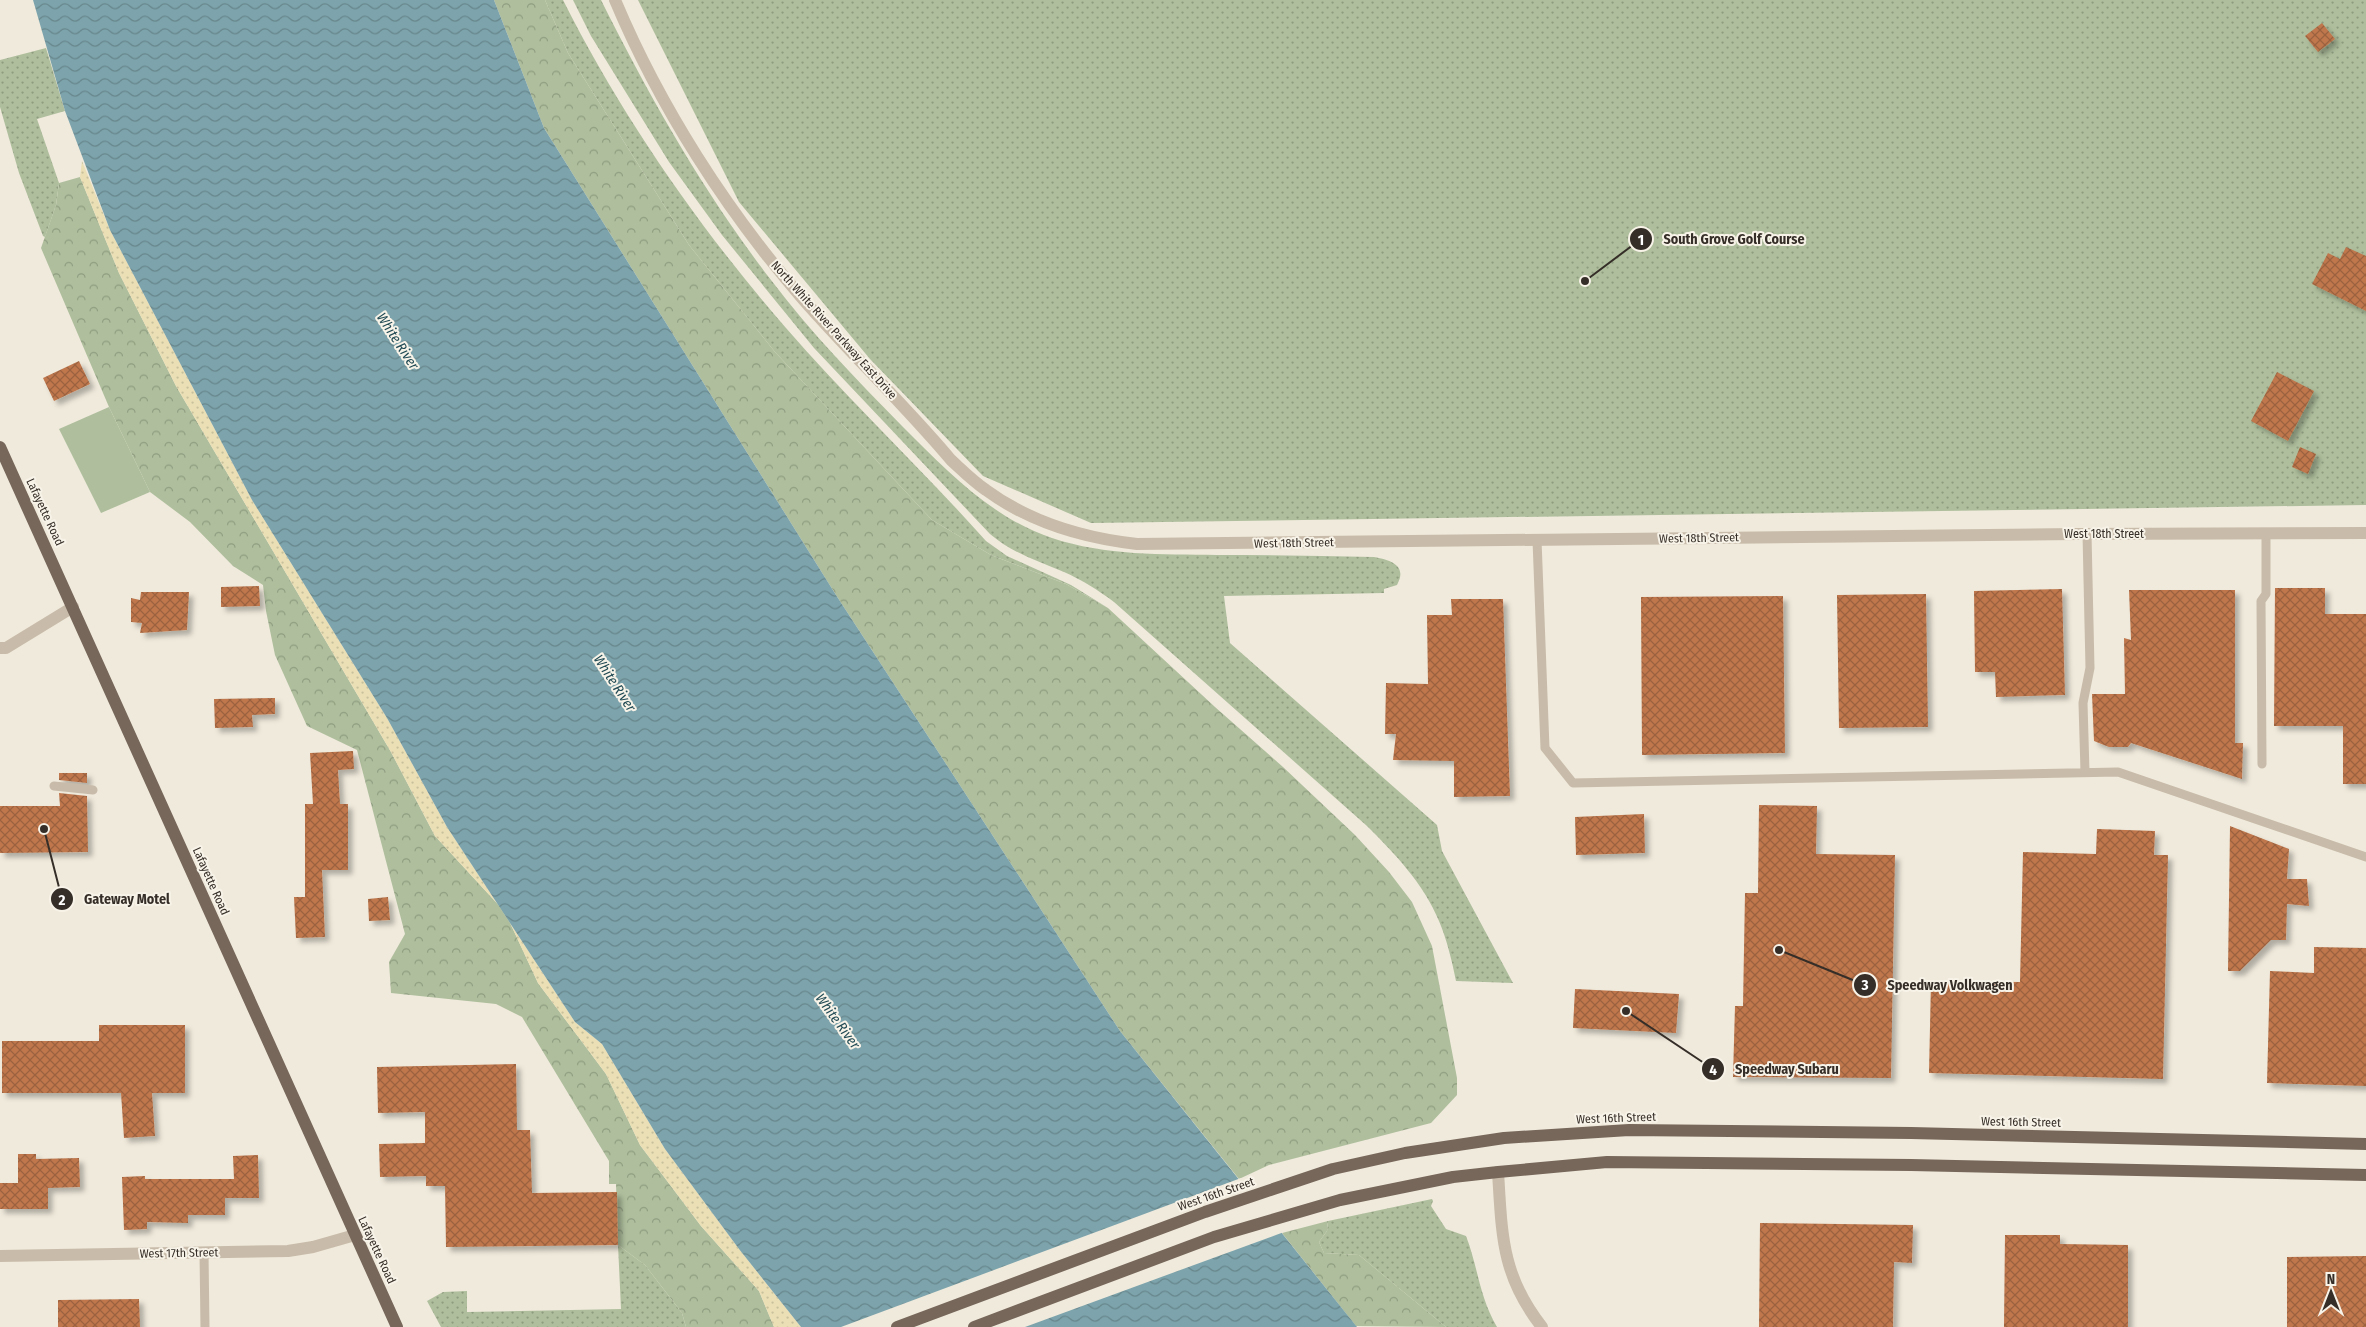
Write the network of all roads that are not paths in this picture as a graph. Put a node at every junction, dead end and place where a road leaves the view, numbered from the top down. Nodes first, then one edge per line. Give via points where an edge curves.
1 (615, 0) edge
2 (0, 447) edge
3 (1036, 518) joint
4 (2266, 533) junction
5 (2366, 533) edge
6 (2087, 534) junction
7 (1536, 540) junction
8 (73, 607) junction
9 (0, 648) edge
10 (2262, 764) dead end
11 (2086, 772) junction
12 (54, 786) dead end
13 (93, 790) dead end
14 (2366, 857) edge
15 (2366, 1144) edge
16 (1498, 1172) junction
17 (2366, 1175) edge
18 (355, 1235) junction
19 (204, 1253) junction
20 (0, 1256) edge
21 (205, 1327) edge
22 (397, 1327) edge
23 (897, 1327) edge
24 (974, 1327) edge
25 (1542, 1327) edge

1 - 3 street, North White River Parkway East Drive via 646,67 697,156 795,289 951,460 987,491
2 - 8 main road, Lafayette Road
3 - 7 street, West 18th Street via 1080,535 1137,544
4 - 5 street, West 18th Street
4 - 6 street, West 18th Street
4 - 10 lane via 2266,594 2261,600
6 - 7 street, West 18th Street
6 - 11 lane via 2090,668 2083,703
7 - 11 lane via 1545,748 1573,783
8 - 9 street via 6,648
8 - 18 main road, Lafayette Road
11 - 14 lane via 2118,772
12 - 13 lane
15 - 23 main road, West 16th Street via 1911,1133 1606,1130 1486,1140 1333,1169 1205,1212
16 - 17 main road via 1607,1162
16 - 24 main road via 1453,1177 1340,1200 1214,1237
16 - 25 street via 1503,1240 1509,1268 1524,1303
18 - 19 street, West 17th Street via 294,1250
18 - 22 main road, Lafayette Road
19 - 20 street, West 17th Street
19 - 21 lane

